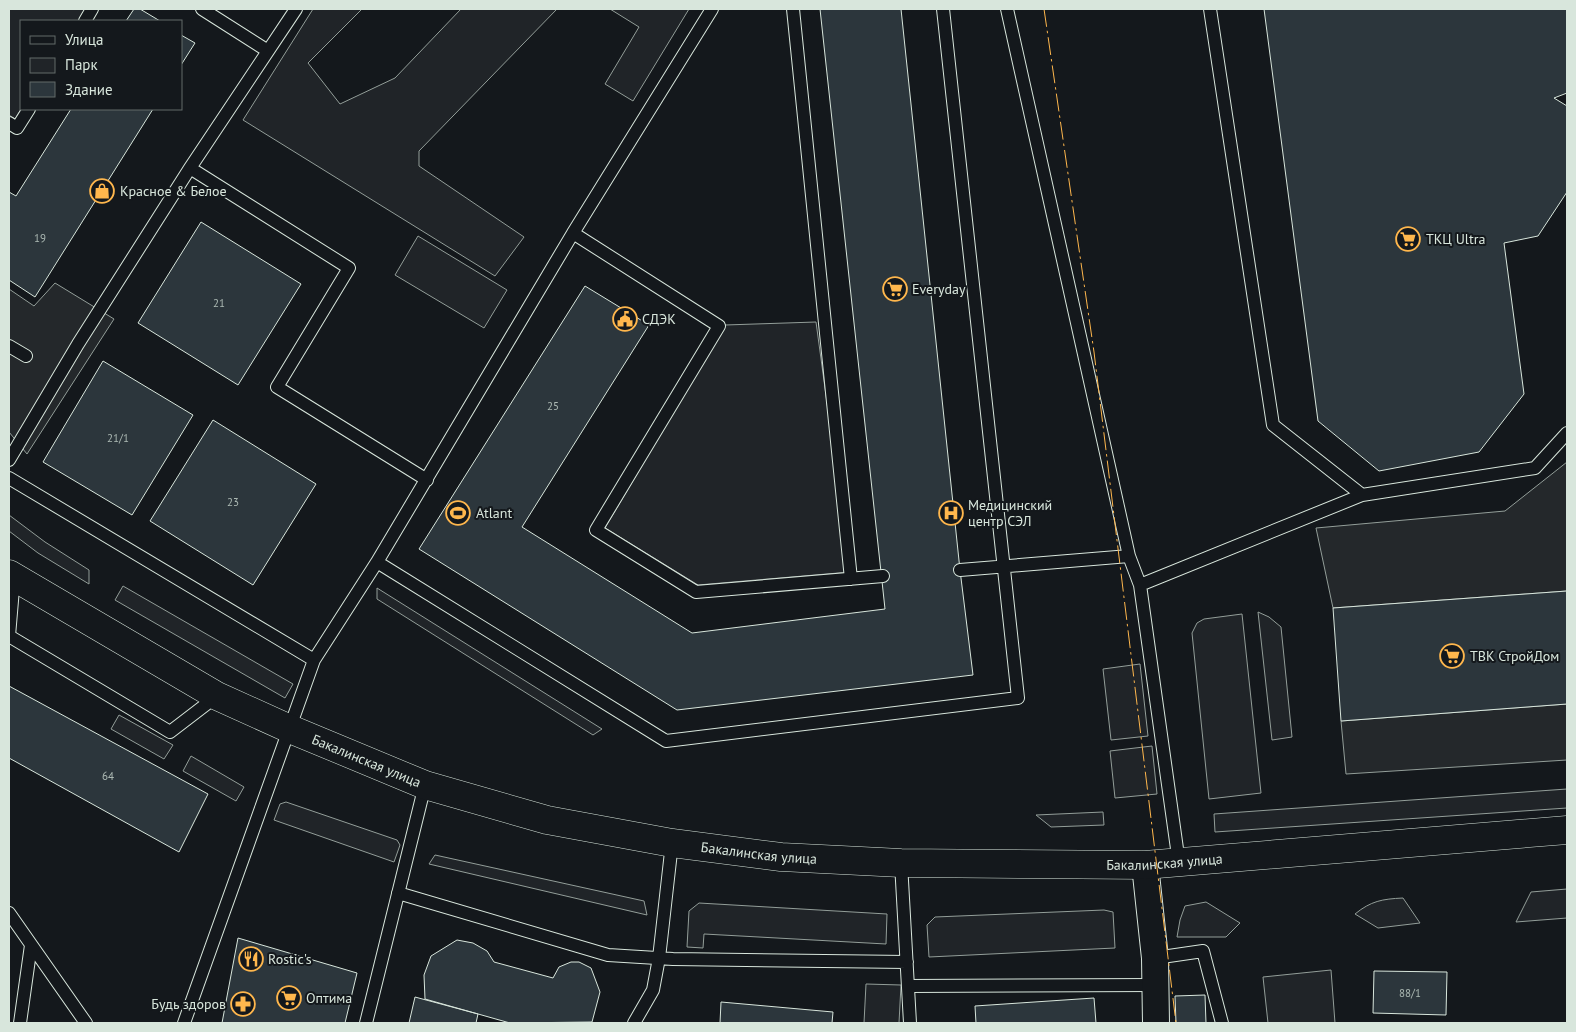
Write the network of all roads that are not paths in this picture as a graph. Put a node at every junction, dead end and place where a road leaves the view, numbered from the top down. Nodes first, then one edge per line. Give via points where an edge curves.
1 (92, 9) edge
2 (202, 9) edge
3 (296, 9) edge
4 (712, 9) edge
5 (793, 9) edge
6 (943, 9) edge
7 (1007, 9) edge
8 (1210, 9) edge
9 (85, 20) edge
10 (268, 51) junction
11 (28, 110) edge
12 (9, 123) edge
13 (190, 168) junction
14 (573, 233) junction
15 (9, 346) edge
16 (26, 356) dead end
17 (1567, 432) edge
18 (9, 460) edge
19 (9, 478) edge
20 (426, 480) junction
21 (1362, 495) junction
22 (1129, 556) junction
23 (377, 562) junction
24 (1003, 567) junction
25 (960, 570) dead end
26 (12, 575) edge
27 (883, 576) dead end
28 (850, 579) junction
29 (1140, 585) junction
30 (314, 660) junction
31 (217, 696) junction
32 (290, 730) junction
33 (426, 785) junction
34 (1567, 830) edge
35 (672, 843) junction
36 (901, 862) junction
37 (1179, 863) junction
38 (1146, 865) junction
39 (398, 893) junction
40 (9, 913) edge
41 (31, 945) junction
42 (659, 958) junction
43 (1155, 958) junction
44 (907, 962) junction
45 (1156, 985) junction
46 (908, 986) junction
47 (20, 1023) edge
48 (86, 1023) edge
49 (184, 1023) edge
50 (366, 1023) edge
51 (634, 1023) edge
52 (910, 1023) edge
53 (1156, 1023) edge
54 (1222, 1023) edge

1 - 9 lane
2 - 10 lane
3 - 10 lane
4 - 14 lane
5 - 28 lane
6 - 24 lane
7 - 22 lane
8 - 21 lane via 1274,425
10 - 13 lane
11 - 12 lane via 17,128
13 - 18 lane
13 - 20 lane via 350,268 277,387
14 - 20 lane
14 - 28 lane via 719,326 596,530 696,592
15 - 16 lane
17 - 21 lane via 1535,468
19 - 30 lane
20 - 23 lane
21 - 29 lane
22 - 24 lane
22 - 29 lane
23 - 24 lane via 666,742 1018,698
23 - 30 lane
24 - 25 lane
26 - 31 main road, Бакалинская улица
26 - 31 lane via 9,636 170,732
27 - 28 lane
29 - 37 lane
30 - 32 lane
31 - 32 main road, Бакалинская улица
32 - 33 main road, Бакалинская улица
32 - 49 lane
33 - 35 main road, Бакалинская улица via 547,820
33 - 39 lane
34 - 37 main road, Бакалинская улица
35 - 36 main road, Бакалинская улица via 781,857
35 - 42 lane
36 - 38 main road, Бакалинская улица
36 - 44 lane
37 - 38 main road, Бакалинская улица
38 - 43 street
39 - 42 lane via 608,955
39 - 50 lane
40 - 41 lane
41 - 47 lane
41 - 48 lane
42 - 44 lane
42 - 51 lane via 653,990
43 - 45 street
43 - 54 lane via 1203,951
44 - 46 lane
45 - 46 lane
45 - 53 street
46 - 52 lane

